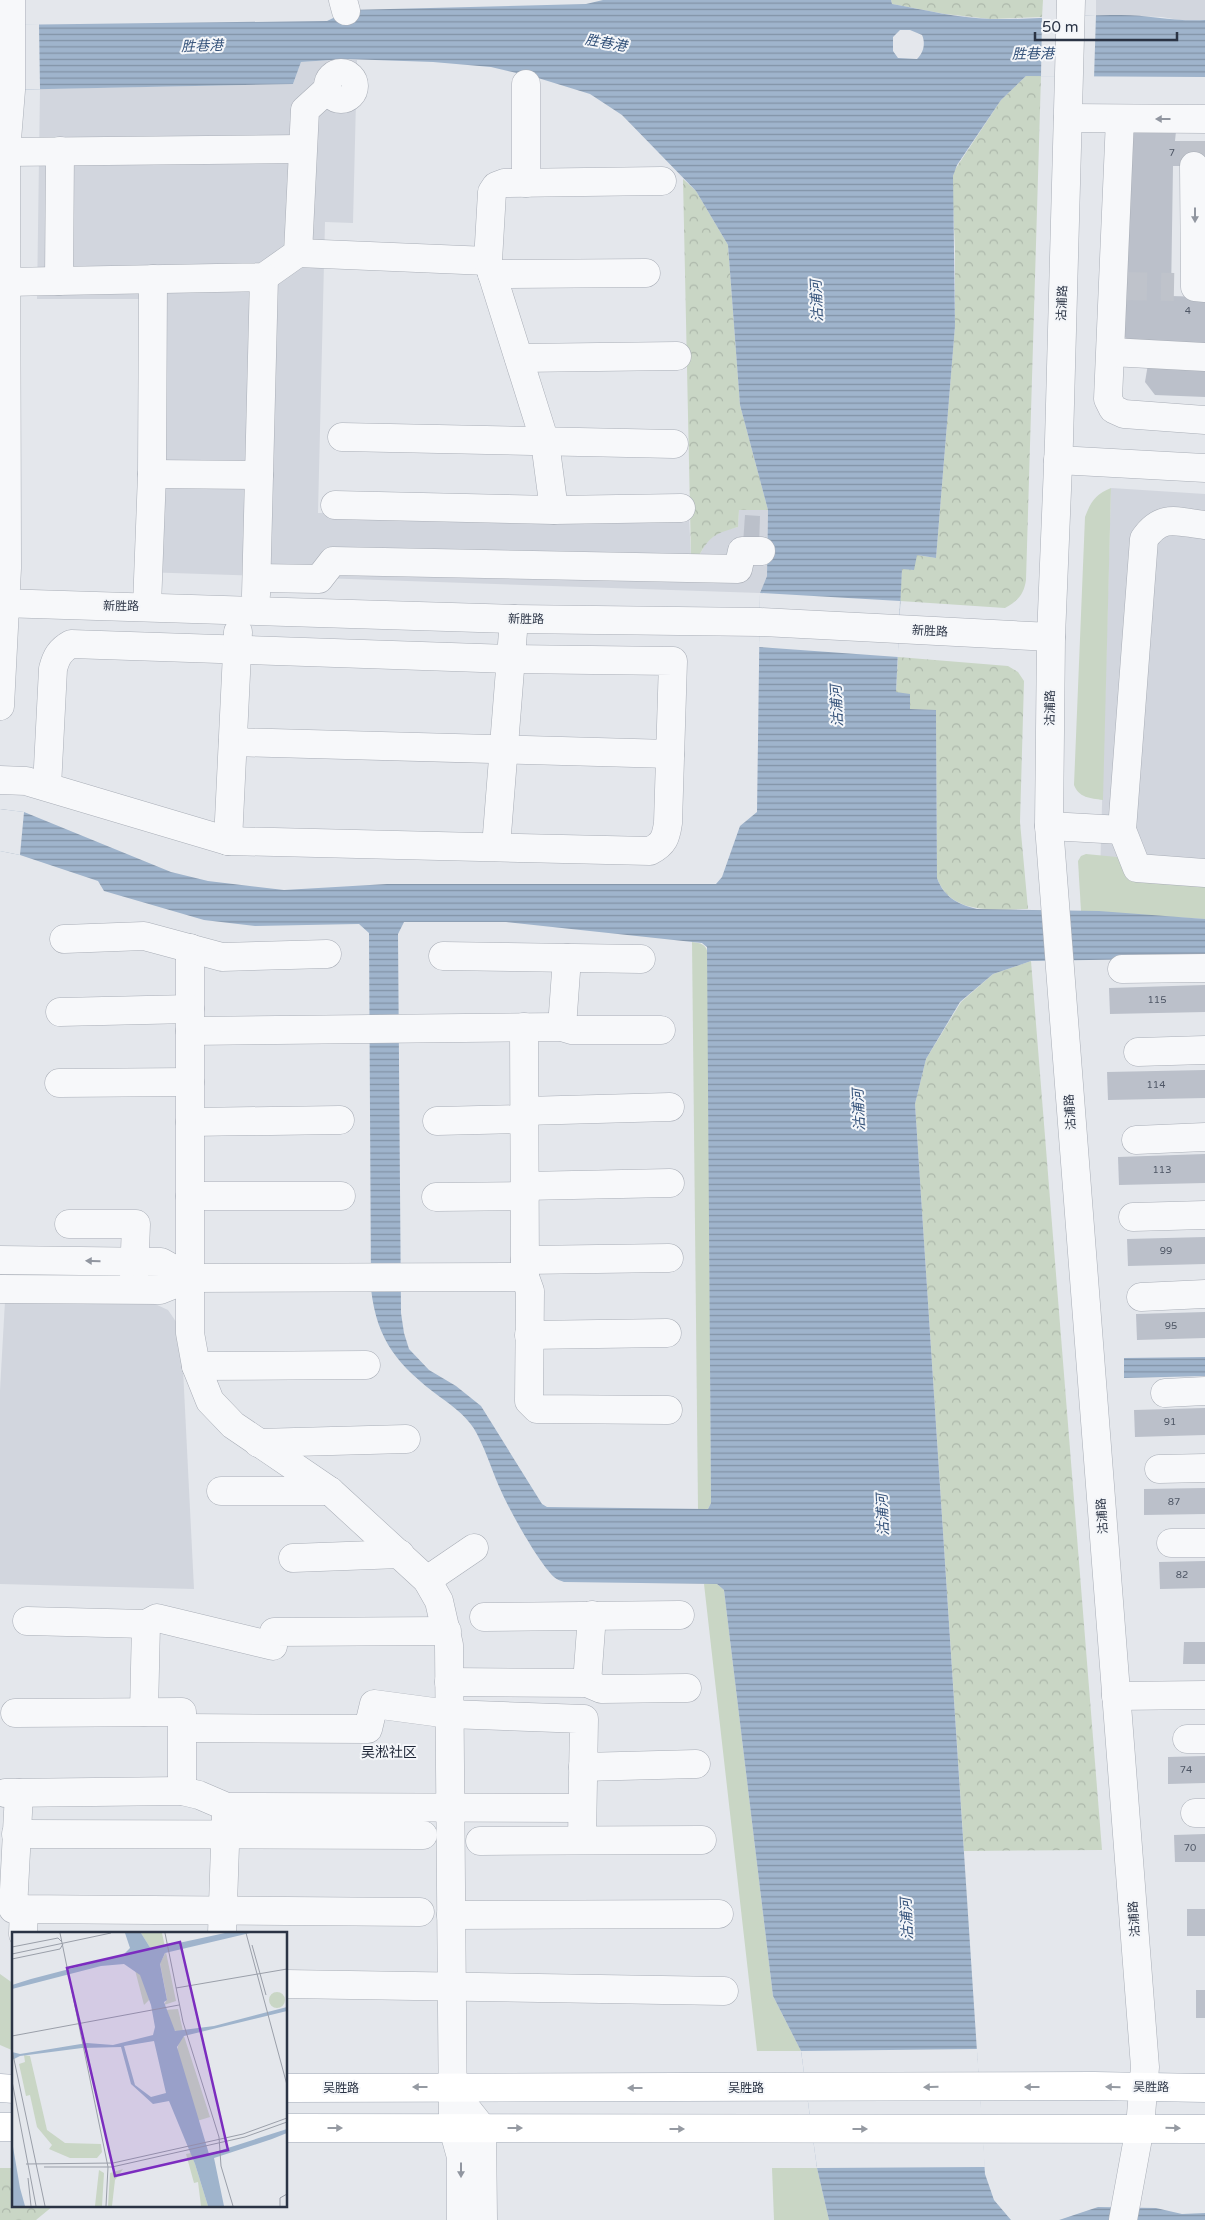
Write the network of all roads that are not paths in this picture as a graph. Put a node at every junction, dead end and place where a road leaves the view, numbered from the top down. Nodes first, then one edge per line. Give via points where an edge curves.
1 (1070, 8) edge
2 (12, 12) edge
3 (526, 84) dead end
4 (328, 89) dead end
5 (1068, 118) junction
6 (1120, 119) junction
7 (1196, 136) edge
8 (302, 149) junction
9 (60, 151) junction
10 (6, 152) junction
11 (662, 181) dead end
12 (526, 183) junction
13 (298, 253) junction
14 (490, 267) junction
15 (646, 273) dead end
16 (264, 277) junction
17 (153, 279) junction
18 (59, 281) junction
19 (5, 282) junction
20 (1191, 287) edge
21 (1110, 352) junction
22 (677, 356) dead end
23 (1205, 357) edge
24 (518, 358) junction
25 (1205, 420) edge
26 (342, 438) dead end
27 (545, 442) junction
28 (674, 444) dead end
29 (1058, 460) junction
30 (1205, 468) edge
31 (152, 474) junction
32 (259, 475) junction
33 (336, 505) dead end
34 (681, 508) dead end
35 (554, 510) junction
36 (1205, 524) edge
37 (762, 551) dead end
38 (257, 578) junction
39 (3, 603) edge
40 (147, 606) junction
41 (248, 609) junction
42 (514, 618) junction
43 (1051, 637) junction
44 (237, 650) junction
45 (510, 659) junction
46 (0, 706) edge
47 (233, 742) junction
48 (504, 749) junction
49 (670, 754) junction
50 (0, 780) edge
51 (47, 787) junction
52 (1049, 826) junction
53 (1122, 830) junction
54 (228, 841) junction
55 (496, 847) junction
56 (1205, 872) edge
57 (64, 939) dead end
58 (190, 948) junction
59 (327, 954) dead end
60 (443, 956) dead end
61 (567, 958) junction
62 (641, 959) dead end
63 (1205, 968) edge
64 (1122, 970) dead end
65 (60, 1012) dead end
66 (190, 1020) junction
67 (562, 1026) junction
68 (524, 1028) junction
69 (660, 1030) dead end
70 (1205, 1050) edge
71 (1138, 1052) dead end
72 (190, 1082) junction
73 (59, 1083) dead end
74 (670, 1108) dead end
75 (525, 1115) junction
76 (340, 1120) dead end
77 (437, 1121) dead end
78 (190, 1122) junction
79 (1205, 1137) edge
80 (1136, 1140) dead end
81 (670, 1183) dead end
82 (525, 1191) junction
83 (190, 1196) junction
84 (341, 1196) dead end
85 (436, 1197) dead end
86 (1205, 1215) edge
87 (1133, 1217) dead end
88 (69, 1224) dead end
89 (668, 1258) dead end
90 (0, 1260) edge
91 (135, 1261) junction
92 (525, 1269) junction
93 (190, 1278) junction
94 (0, 1289) edge
95 (134, 1290) junction
96 (1205, 1294) edge
97 (1141, 1297) dead end
98 (667, 1333) dead end
99 (529, 1335) junction
100 (366, 1365) dead end
101 (196, 1366) junction
102 (1205, 1391) edge
103 (1165, 1392) dead end
104 (668, 1410) dead end
105 (406, 1439) dead end
106 (258, 1443) junction
107 (1205, 1468) edge
108 (1159, 1469) dead end
109 (221, 1491) dead end
110 (330, 1491) junction
111 (1171, 1543) dead end
112 (1205, 1543) edge
113 (474, 1548) dead end
114 (400, 1554) junction
115 (293, 1558) dead end
116 (428, 1580) junction
117 (592, 1615) junction
118 (680, 1615) dead end
119 (484, 1617) dead end
120 (27, 1621) dead end
121 (146, 1624) junction
122 (447, 1631) junction
123 (449, 1682) junction
124 (587, 1683) junction
125 (687, 1688) dead end
126 (1205, 1695) edge
127 (1116, 1696) junction
128 (144, 1712) junction
129 (15, 1713) dead end
130 (449, 1714) junction
131 (182, 1728) junction
132 (696, 1764) dead end
133 (583, 1766) junction
134 (182, 1791) junction
135 (226, 1807) junction
136 (582, 1808) junction
137 (450, 1809) junction
138 (16, 1834) junction
139 (226, 1835) junction
140 (423, 1835) dead end
141 (582, 1840) junction
142 (702, 1840) dead end
143 (480, 1841) dead end
144 (420, 1912) dead end
145 (719, 1914) dead end
146 (451, 1916) junction
147 (23, 1921) edge
148 (223, 1922) edge
149 (288, 1984) edge
150 (452, 1987) junction
151 (724, 1991) dead end
152 (452, 2087) junction
153 (1144, 2087) junction
154 (288, 2088) edge
155 (1205, 2088) edge
156 (1140, 2127) junction
157 (288, 2128) edge
158 (453, 2128) junction
159 (482, 2128) junction
160 (1205, 2129) edge
161 (1125, 2213) edge
162 (461, 2220) edge
163 (483, 2220) edge

1 - 5 street, 沽浦路
2 - 10 street
3 - 12 street
4 - 8 street via 305,110
5 - 6 street
5 - 29 street, 沽浦路
7 -> 6 street
6 - 21 street via 1116,286
7 -> 20 street
8 - 9 street
8 - 13 street
9 - 10 street
9 - 18 street
10 - 19 street
11 - 12 street
12 - 14 street via 504,183 492,192
13 - 14 street
13 - 16 street
14 - 15 street
14 - 24 street
16 - 17 street
16 - 32 street
17 - 18 street
17 - 31 street
18 - 19 street
19 - 39 street
21 - 23 street
21 - 25 street via 1108,399 1113,409 1124,414
22 - 24 street
24 - 27 street
26 - 27 street
27 - 28 street
27 - 35 street
29 - 30 street
29 - 43 street, 沽浦路
31 - 32 street
31 - 40 street
32 - 38 street
33 - 35 street
34 - 35 street
36 - 53 street via 1162,521 1144,539
37 - 38 street via 742,551 738,569 333,561 319,579
38 - 41 street
39 - 40 street, 新胜路
39 - 46 street
40 - 41 street, 新胜路
41 - 42 street, 新胜路
41 - 44 street
42 - 43 street, 新胜路 via 760,622
42 - 45 street
43 - 52 street, 沽浦路
44 - 45 street
44 - 47 street
44 - 51 street via 71,644 63,648 53,669
45 - 48 street
45 - 49 street via 673,661
47 - 48 street
47 - 54 street
48 - 49 street
48 - 55 street
49 - 55 street via 668,823 666,838 660,846 650,851
50 - 51 street via 26,781
51 - 54 street
52 - 53 street
52 - 127 street, 沽浦路
53 - 56 street via 1137,868
54 - 55 street
57 - 58 street via 144,936
58 - 59 street via 222,957
58 - 66 street
60 - 61 street
61 - 62 street
61 - 67 street
63 - 64 street
65 - 66 street
66 - 68 street via 364,1028
66 - 72 street
67 - 68 street
67 - 69 street via 572,1030
68 - 75 street
70 - 71 street
72 - 73 street
72 - 78 street
74 - 75 street
75 - 77 street
75 - 82 street
76 - 78 street
78 - 83 street
79 - 80 street
81 - 82 street
82 - 85 street
82 - 92 street
83 - 84 street
83 - 93 street
86 - 87 street
88 - 91 street via 136,1224
89 - 92 street
91 -> 90 street
91 - 93 street via 161,1262
91 - 95 street
92 - 93 street via 407,1277
92 - 99 street via 530,1291
93 - 95 street via 160,1290
93 - 101 street via 190,1333
94 - 95 street
96 - 97 street
98 - 99 street
99 - 104 street via 529,1401 537,1409
100 - 101 street
101 - 106 street via 210,1401 233,1425
102 - 103 street
105 - 106 street
106 - 110 street
107 - 108 street
109 - 110 street
110 - 114 street
111 - 112 street
113 - 116 street
114 - 115 street
114 - 116 street
116 - 122 street via 439,1602
117 - 118 street
117 - 119 street
117 - 124 street
120 - 121 street
121 - 122 street via 157,1618 273,1646 274,1632
121 - 128 street
122 - 123 street
123 - 124 street
123 - 130 street
124 - 125 street via 601,1688
126 - 127 street
127 - 153 street, 沽浦路
128 - 129 street
128 - 131 street via 182,1712
130 - 131 street via 374,1704 368,1728
130 - 133 street via 584,1719
130 - 137 street
131 - 134 street
132 - 133 street
133 - 136 street
134 - 135 street via 199,1794
134 - 138 street via 12,1793
135 - 137 street
135 - 139 street
136 - 137 street
136 - 141 street
137 - 146 street
138 - 139 street
138 - 147 street via 13,1909
139 - 140 street
139 - 148 street
141 - 142 street
141 - 143 street
144 - 148 street
145 - 146 street
146 - 150 street
147 - 148 street
149 - 150 street
150 - 151 street
150 - 152 street
153 -> 152 main road, 吴胜路
152 -> 154 main road, 吴胜路
152 - 158 street
152 - 159 street
153 - 155 main road, 吴胜路
153 - 156 street, 沽浦路
159 -> 156 main road
156 -> 160 main road
156 - 161 street, 沽浦路
157 -> 158 main road
158 - 159 main road
158 -> 162 street via 461,2157
159 - 163 street

